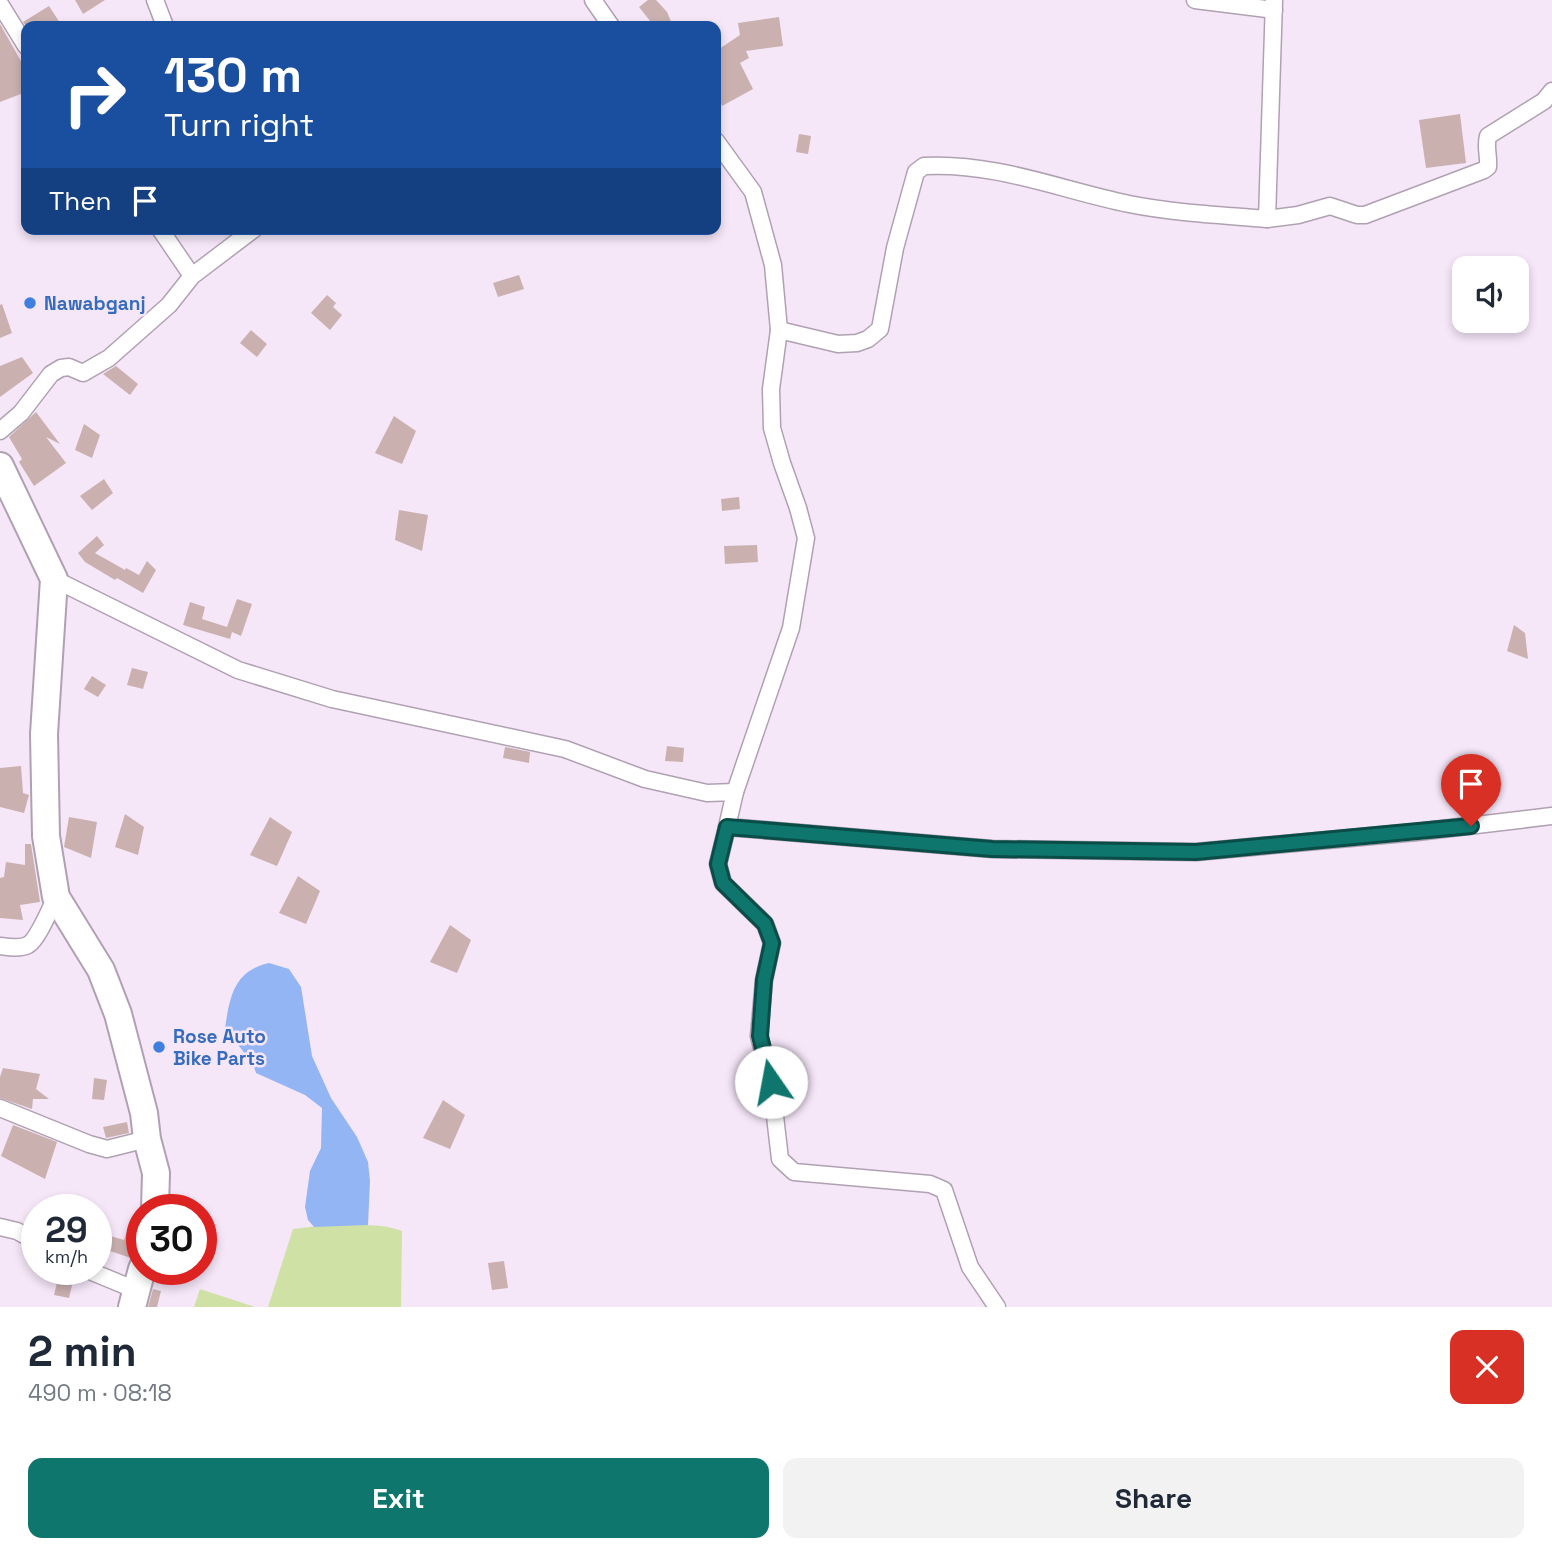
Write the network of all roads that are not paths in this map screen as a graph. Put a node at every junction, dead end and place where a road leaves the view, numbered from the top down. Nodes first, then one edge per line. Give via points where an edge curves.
1 (156, 0) edge
2 (593, 0) edge
3 (1195, 0) edge
4 (0, 4) edge
5 (1274, 5) edge
6 (163, 21) edge
7 (608, 21) edge
8 (21, 38) edge
9 (1552, 91) edge
10 (721, 148) edge
11 (1267, 219) junction
12 (164, 235) edge
13 (246, 235) edge
14 (192, 276) junction
15 (779, 330) junction
16 (0, 431) edge
17 (0, 466) edge
18 (54, 579) junction
19 (734, 792) junction
20 (1552, 816) edge
21 (727, 827) junction
22 (56, 897) junction
23 (0, 946) edge
24 (0, 1108) edge
25 (147, 1139) junction
26 (155, 1194) edge
27 (0, 1227) edge
28 (21, 1233) edge
29 (112, 1279) edge
30 (137, 1289) edge
31 (997, 1307) edge

1 - 6 street
2 - 7 street
3 - 5 street
4 - 8 street
5 - 11 street
9 - 11 street via 1544,101 1488,136 1489,161 1484,170 1365,215 1330,206
10 - 15 street via 753,192 773,265
11 - 15 street via 1129,204 1012,173 924,166 916,172 895,248 880,329 857,343 838,344
12 - 14 street
13 - 14 street
14 - 16 street via 169,305 109,358 83,373 69,367 51,374 21,413
15 - 19 street via 771,389 772,428 806,538 791,628
17 - 18 main road
18 - 19 street via 238,670 332,699 565,749 645,779 707,793
18 - 22 main road via 44,734 46,836
19 - 21 street
20 - 21 street via 1196,852 992,849
21 - 31 street via 718,864 723,883 765,924 772,943 760,1036 780,1159 794,1172 930,1184 944,1190 970,1267
22 - 23 street via 29,944
22 - 25 main road via 101,970 118,1014
24 - 25 street via 107,1149
25 - 26 main road via 156,1173
27 - 28 street
29 - 30 street

